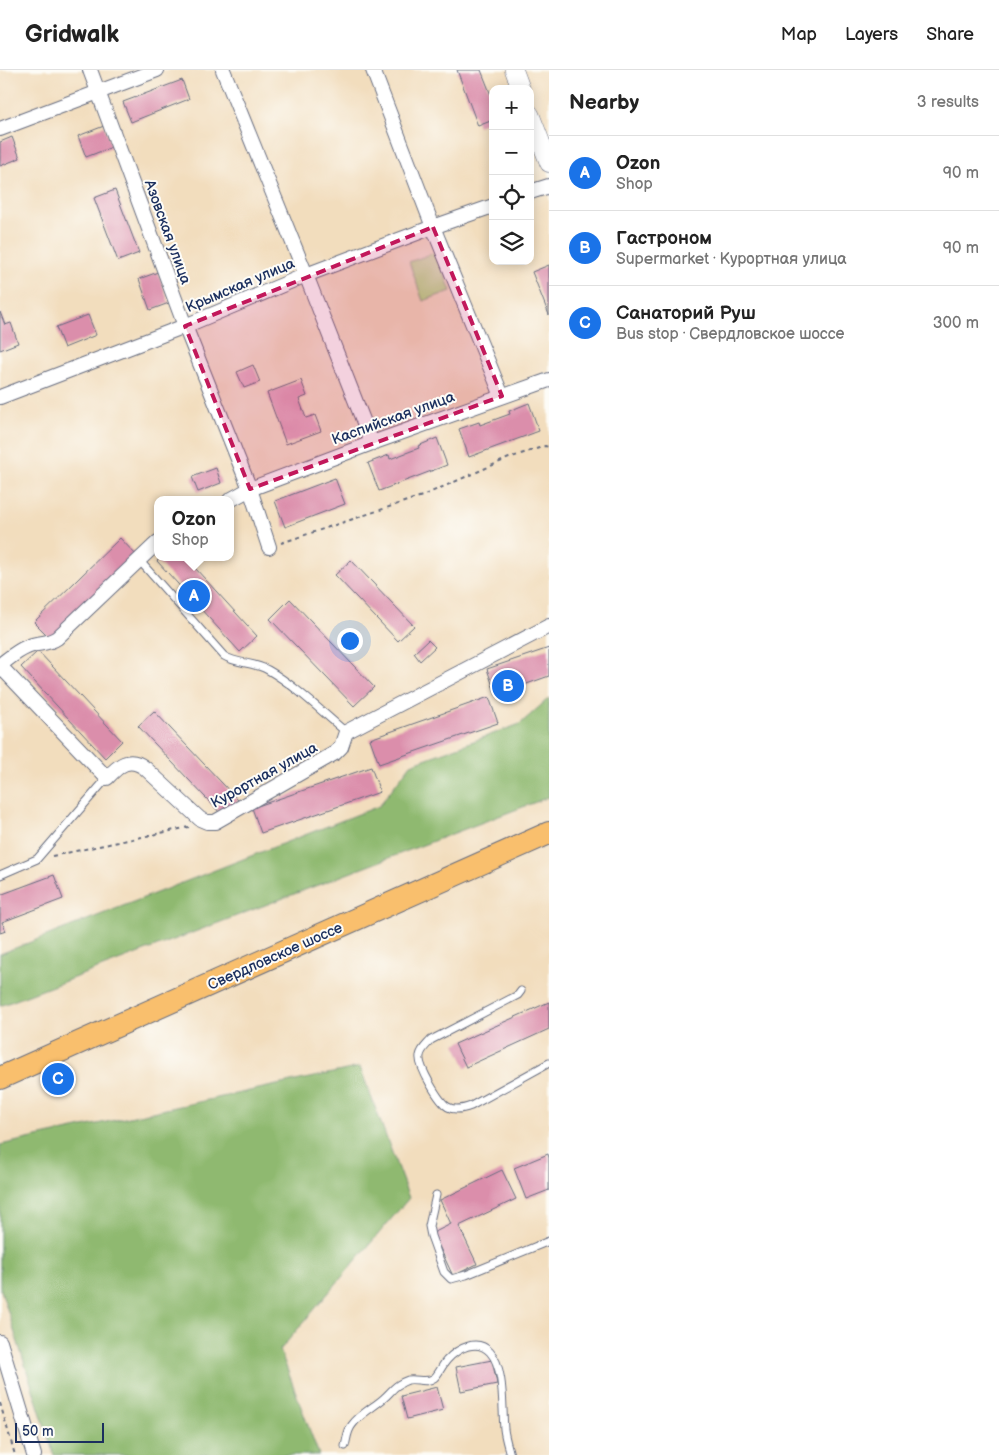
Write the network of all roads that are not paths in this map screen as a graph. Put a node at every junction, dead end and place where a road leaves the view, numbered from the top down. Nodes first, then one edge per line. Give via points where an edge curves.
1 (90, 70) edge
2 (157, 70) edge
3 (223, 70) edge
4 (373, 70) edge
5 (514, 70) edge
6 (520, 85) edge
7 (98, 92) junction
8 (534, 124) edge
9 (0, 129) edge
10 (549, 163) edge
11 (549, 186) edge
12 (534, 191) edge
13 (489, 207) edge
14 (433, 227) junction
15 (306, 275) junction
16 (186, 326) junction
17 (549, 380) edge
18 (502, 396) junction
19 (0, 397) edge
20 (372, 443) junction
21 (250, 489) junction
22 (234, 498) edge
23 (154, 546) edge
24 (269, 547) road end
25 (139, 560) junction
26 (549, 626) edge
27 (0, 665) edge
28 (346, 732) junction
29 (107, 778) junction
30 (549, 833) edge
31 (0, 875) edge
32 (521, 991) dead end
33 (549, 1063) edge
34 (0, 1078) edge
35 (436, 1195) dead end
36 (549, 1241) edge
37 (1, 1347) edge
38 (345, 1446) dead end
39 (34, 1455) edge
40 (510, 1455) edge

1 - 7 street, Азовская улица
2 - 7 street
3 - 15 street
4 - 14 street
5 - 6 street
7 - 9 street
7 - 16 street, Азовская улица
8 - 10 street
11 - 12 street
13 - 14 street, Крымская улица
14 - 15 street, Крымская улица
14 - 18 street
15 - 16 street, Крымская улица
15 - 20 street
16 - 19 street, Крымская улица
16 - 21 street, Азовская улица
17 - 18 street, Каспийская улица
18 - 20 street, Каспийская улица
20 - 21 street, Каспийская улица
21 - 22 street, Каспийская улица
21 - 24 street, Азовская улица
23 - 25 street
25 - 27 street via 51,643 26,647
25 - 28 lane via 224,656 267,669
26 - 28 street
27 - 29 street
28 - 29 street, Курортная улица via 335,754 215,822 200,819 138,763 130,762 118,767
29 - 31 lane via 38,859
30 - 34 main road, Свердловское шоссе
32 - 33 lane via 431,1040 422,1050 421,1066 442,1102 450,1108 461,1109
35 - 36 lane via 429,1226 444,1272 451,1279
37 - 39 street
38 - 40 lane via 353,1424 396,1386 407,1380 428,1381 456,1352 480,1345 494,1358 498,1371

